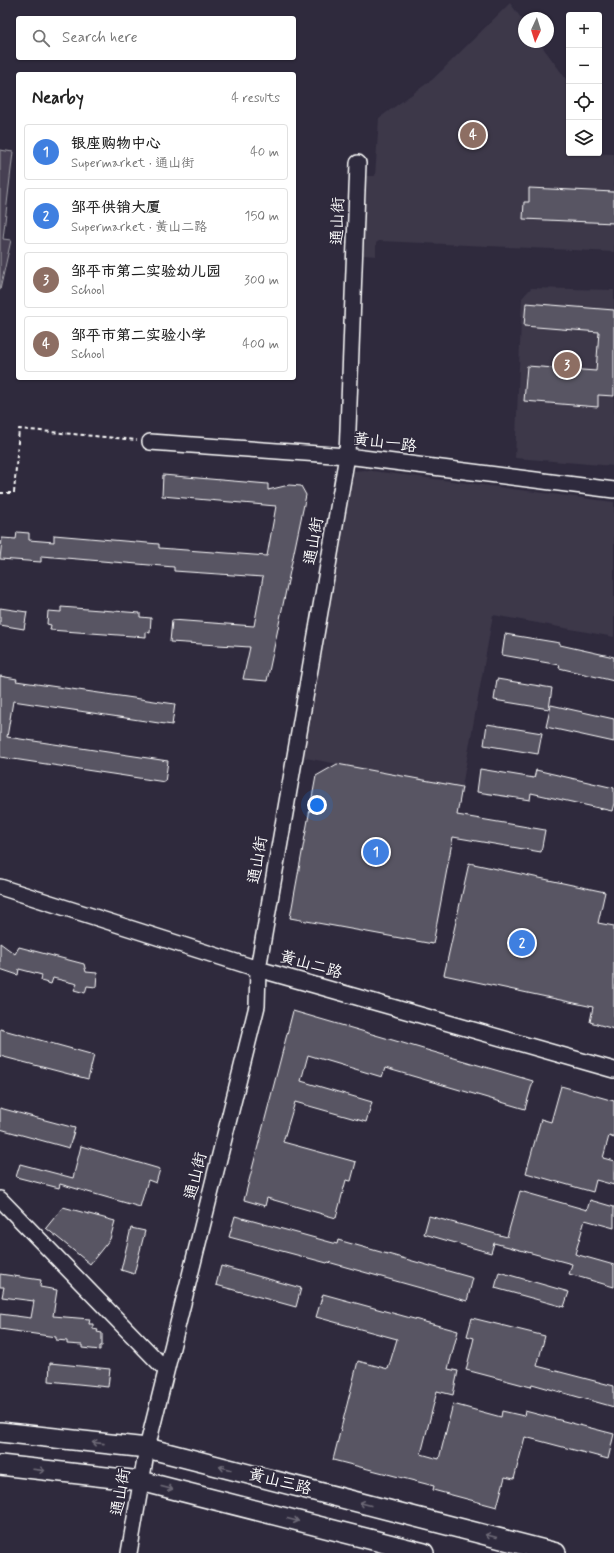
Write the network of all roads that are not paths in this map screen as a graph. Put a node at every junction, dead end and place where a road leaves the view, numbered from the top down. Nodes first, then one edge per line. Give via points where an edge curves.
1 (358, 163) dead end
2 (150, 442) road end
3 (347, 456) junction
4 (614, 490) edge
5 (0, 887) edge
6 (258, 969) junction
7 (614, 1070) edge
8 (0, 1199) edge
9 (166, 1370) junction
10 (0, 1432) edge
11 (147, 1448) junction
12 (0, 1465) edge
13 (141, 1481) junction
14 (129, 1553) edge
15 (424, 1553) edge
16 (556, 1553) edge

1 - 3 street, 通山街
2 - 3 street, 黄山一路
3 - 4 street, 黄山一路
3 - 6 street, 通山街
5 - 6 street, 黄山二路
6 - 7 street, 黄山二路
6 - 9 street, 通山街 via 258,1006
8 - 9 street
9 - 11 street, 通山街
11 -> 10 main road, 黄山三路
11 - 13 street, 通山街
16 -> 11 main road, 黄山三路
12 -> 13 main road, 黄山三路
13 - 14 street, 通山街
13 -> 15 main road, 黄山三路

